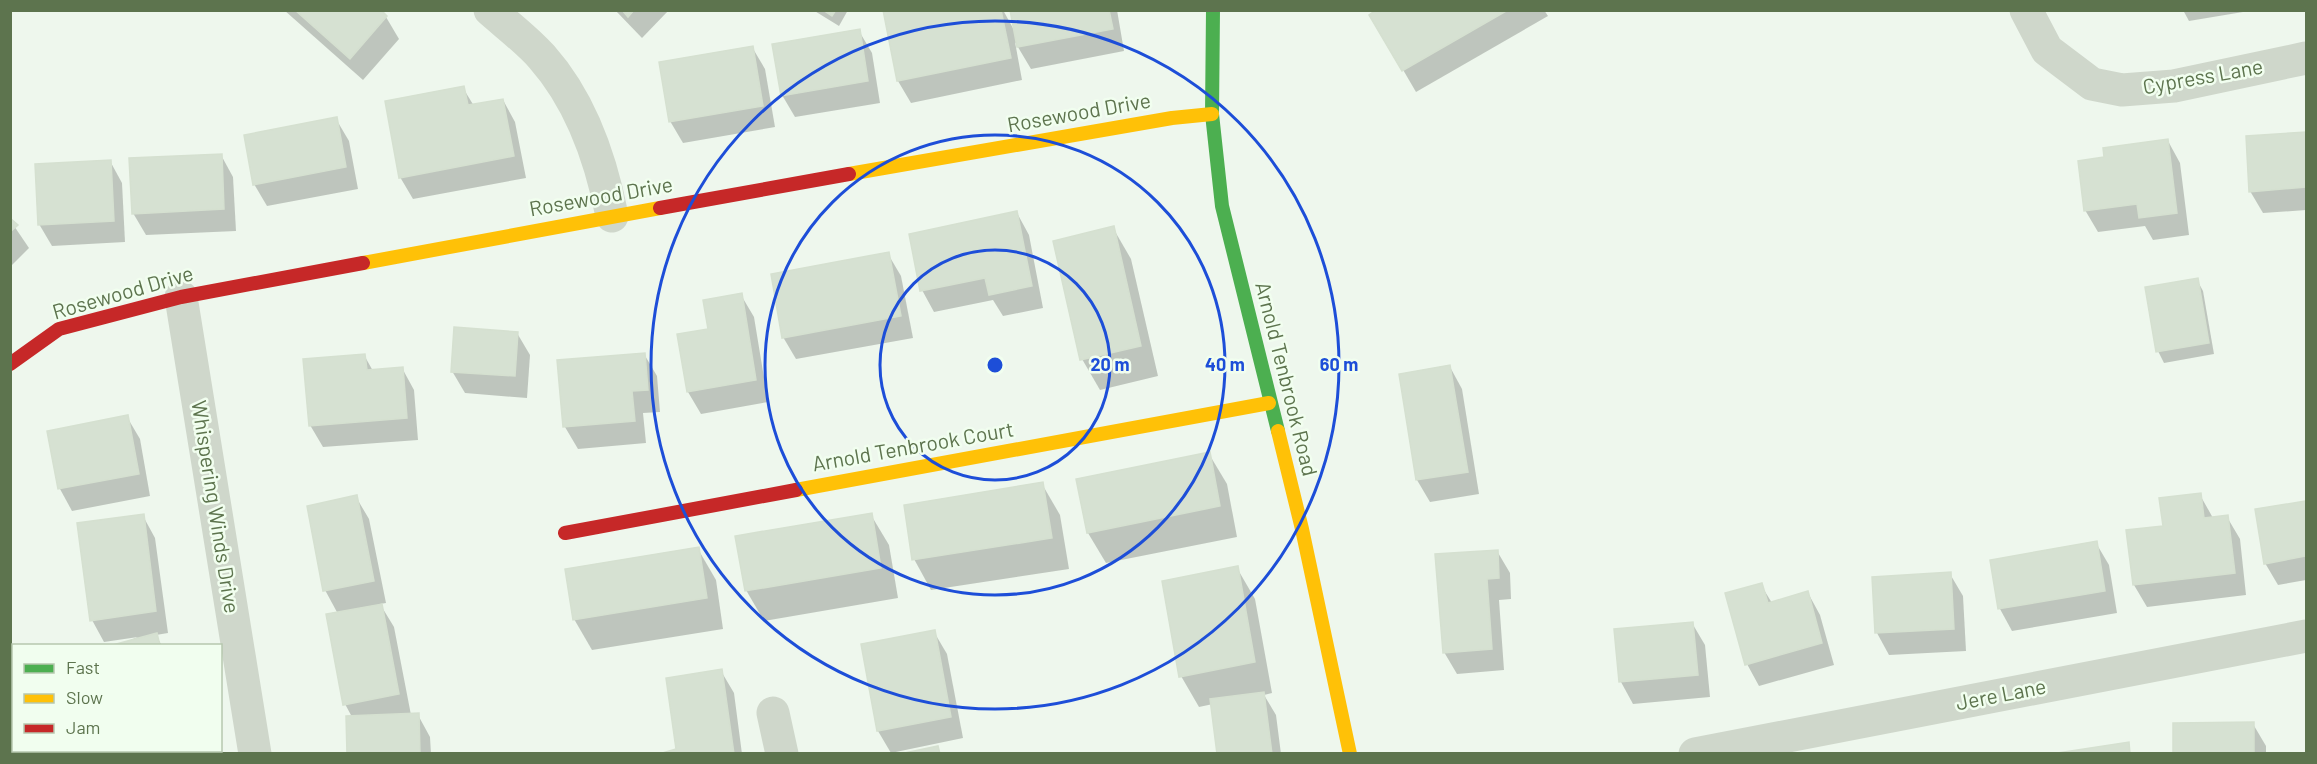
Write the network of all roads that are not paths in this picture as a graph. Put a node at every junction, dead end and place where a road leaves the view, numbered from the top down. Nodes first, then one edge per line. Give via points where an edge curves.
1 (490, 10) edge
2 (1213, 10) edge
3 (2026, 10) edge
4 (2307, 58) edge
5 (1212, 114) junction
6 (612, 216) junction
7 (181, 297) junction
8 (10, 364) edge
9 (1269, 403) junction
10 (564, 533) dead end
11 (2307, 636) edge
12 (773, 713) dead end
13 (255, 753) edge
14 (782, 753) edge
15 (1350, 753) edge
16 (1695, 753) edge

1 - 6 street via 541,56 569,91 604,173
2 - 5 street, Arnold Tenbrook Road
3 - 4 street, Cypress Lane via 2047,50 2092,84 2122,90 2174,86
5 - 6 street, Rosewood Drive
5 - 9 street, Arnold Tenbrook Road via 1222,206
6 - 7 street, Rosewood Drive
7 - 8 street, Rosewood Drive via 59,329
7 - 13 street, Whispering Winds Drive
9 - 10 street, Arnold Tenbrook Court
9 - 15 street, Arnold Tenbrook Road via 1302,529
11 - 16 street, Jere Lane
12 - 14 street

